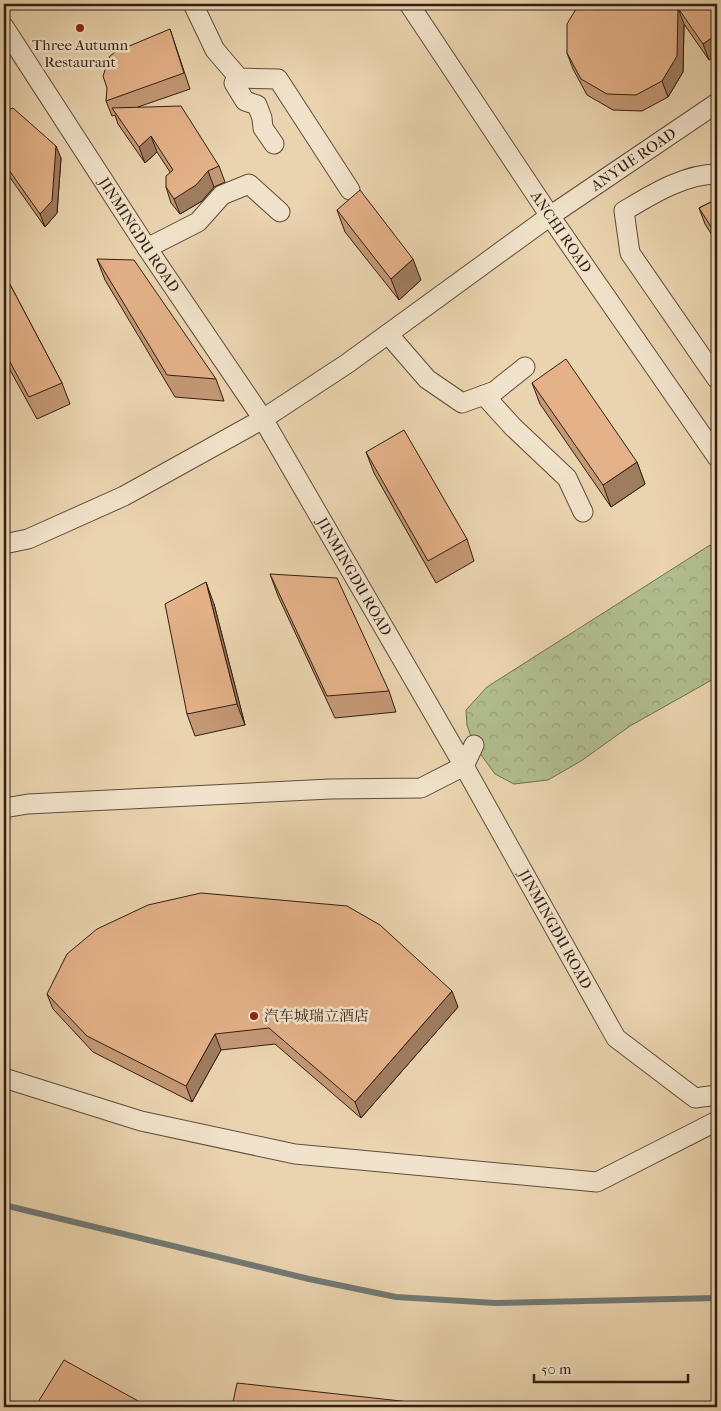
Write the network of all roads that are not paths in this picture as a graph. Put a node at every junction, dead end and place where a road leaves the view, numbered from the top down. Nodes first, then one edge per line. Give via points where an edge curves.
1 (193, 4) edge
2 (409, 4) edge
3 (4, 27) edge
4 (239, 78) junction
5 (717, 103) edge
6 (274, 144) dead end
7 (717, 174) edge
8 (350, 190) dead end
9 (280, 212) dead end
10 (550, 216) junction
11 (147, 248) junction
12 (388, 334) junction
13 (525, 367) dead end
14 (717, 379) edge
15 (484, 395) junction
16 (263, 419) junction
17 (717, 457) edge
18 (584, 512) dead end
19 (4, 544) edge
20 (474, 745) dead end
21 (464, 766) junction
22 (4, 808) edge
23 (4, 1078) edge
24 (717, 1095) edge
25 (717, 1121) edge

1 - 4 street via 215,50
2 - 10 street, ANCHI ROAD
3 - 11 street, JINMINGDU ROAD
4 - 6 street via 234,83 245,100 257,105 263,128
4 - 8 street via 278,79
5 - 10 street, ANYUE ROAD
7 - 14 street via 665,187 624,211 630,254
9 - 11 street via 249,184 222,195 198,222
10 - 12 street, ANYUE ROAD
10 - 17 street, ANCHI ROAD
11 - 16 street, JINMINGDU ROAD
12 - 15 street via 427,379 462,403
12 - 16 street, ANYUE ROAD
13 - 15 street via 495,391
15 - 18 street via 512,428 567,478
16 - 19 street, ANYUE ROAD via 124,496 28,539
16 - 21 street, JINMINGDU ROAD
20 - 21 street
21 - 22 street via 421,788 330,789 28,804
21 - 24 street, JINMINGDU ROAD via 616,1038 695,1098
23 - 25 street via 141,1121 295,1154 597,1182

